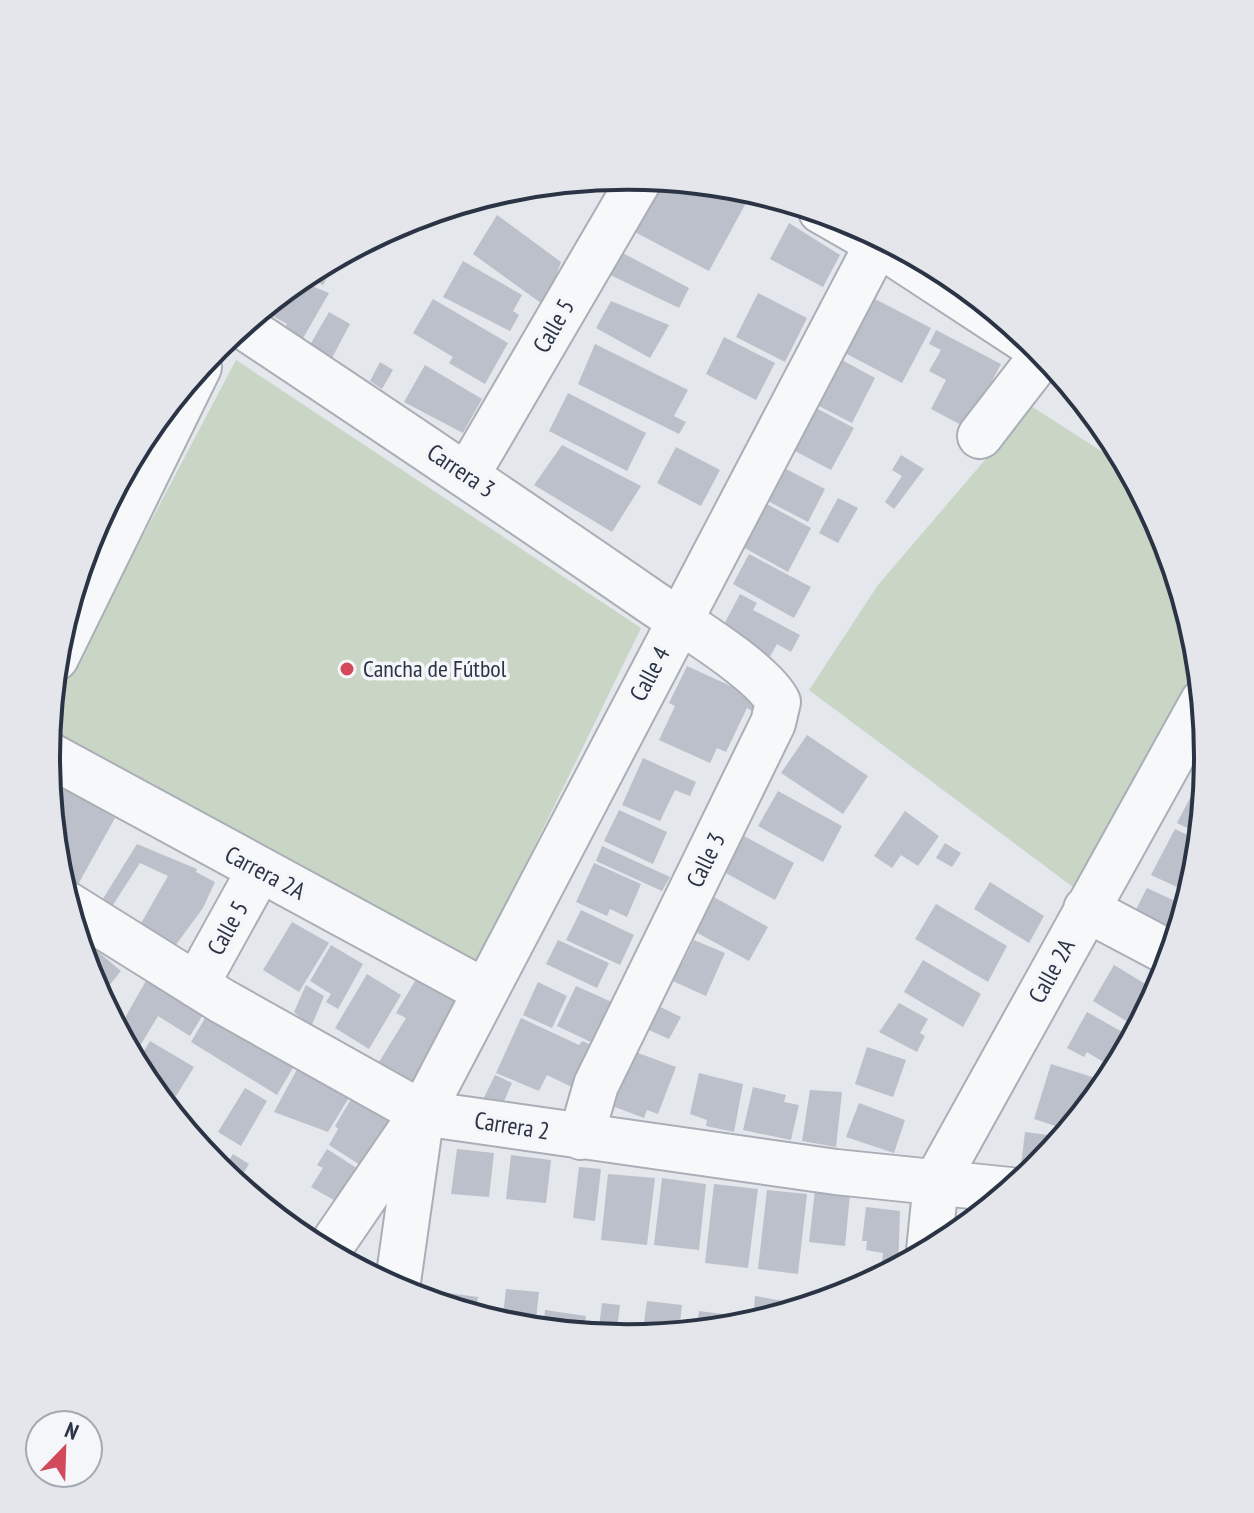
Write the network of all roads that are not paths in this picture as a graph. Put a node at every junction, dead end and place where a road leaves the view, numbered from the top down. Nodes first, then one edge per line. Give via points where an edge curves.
1 (633, 190) edge
2 (875, 247) edge
3 (251, 332) edge
4 (1035, 363) edge
5 (178, 410) edge
6 (980, 436) dead end
7 (467, 475) junction
8 (79, 612) edge
9 (678, 621) junction
10 (1193, 719) edge
11 (60, 761) edge
12 (259, 871) junction
13 (1086, 909) junction
14 (82, 914) edge
15 (1160, 948) edge
16 (196, 985) junction
17 (484, 991) junction
18 (422, 1113) junction
19 (581, 1137) junction
20 (936, 1182) junction
21 (994, 1188) edge
22 (931, 1235) edge
23 (334, 1242) edge
24 (399, 1275) edge

1 - 7 street, Calle 5
2 - 9 street, Calle 4
3 - 7 street, Carrera 3
4 - 6 street
5 - 8 street
7 - 9 street, Carrera 3
9 - 17 street, Calle 4
9 - 19 street, Calle 3 via 768,684 778,702 773,723 596,1085
10 - 13 street, Calle 2A
11 - 12 street, Carrera 2A
12 - 16 street, Calle 5
12 - 17 street, Carrera 2A
13 - 15 street
13 - 20 street, Calle 2A
14 - 16 street, Carrera 2
16 - 18 street, Carrera 2
17 - 18 street, Calle 4
18 - 19 street, Carrera 2
18 - 23 street, Calle 4
18 - 24 street, Calle 4
19 - 20 street, Carrera 2
20 - 21 street, Carrera 2
20 - 22 street, Calle 2A

